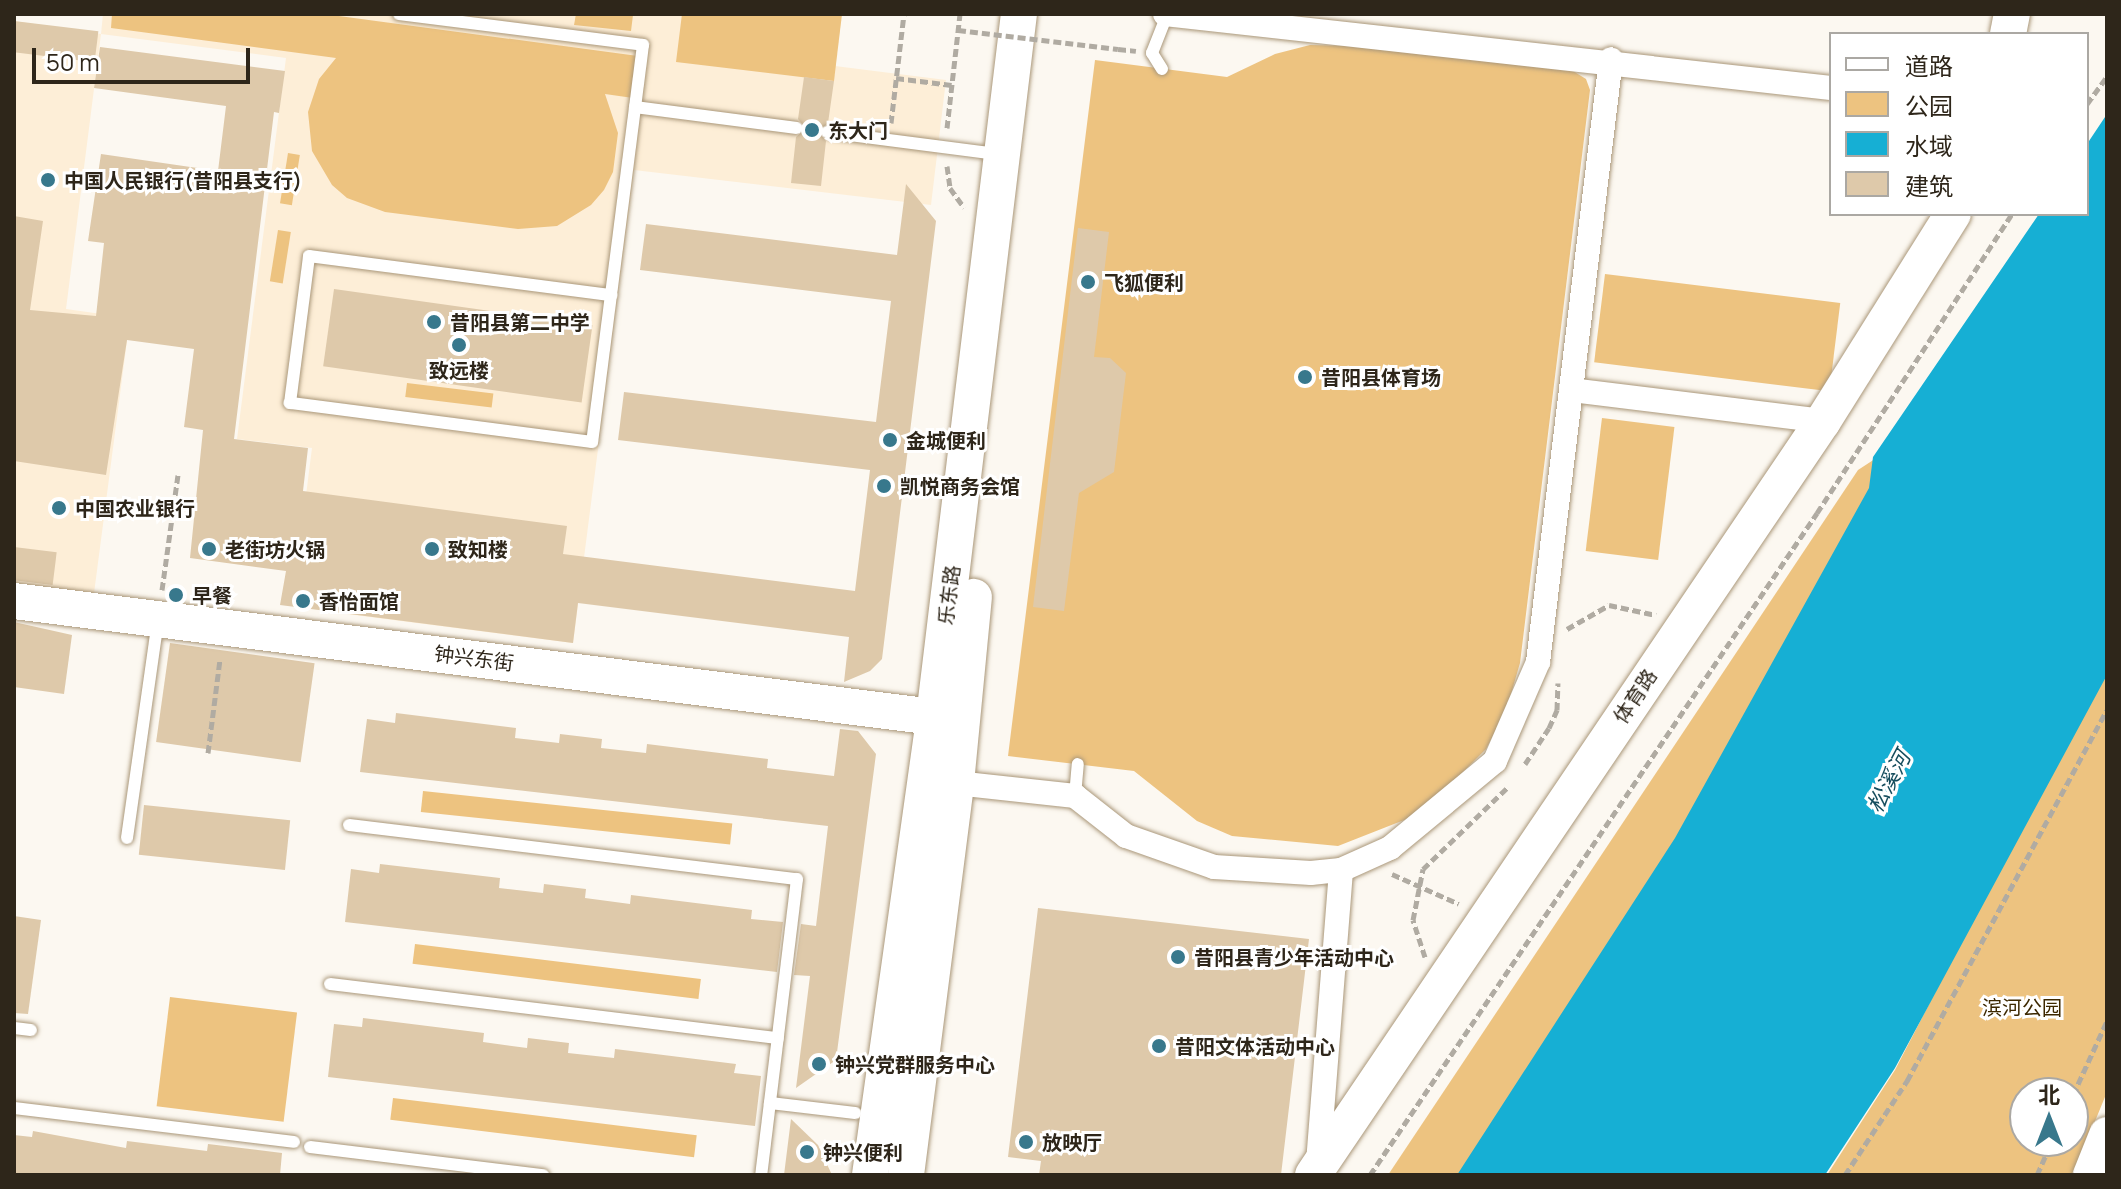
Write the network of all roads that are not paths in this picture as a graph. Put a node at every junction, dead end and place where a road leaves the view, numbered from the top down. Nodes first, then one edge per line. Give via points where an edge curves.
1 (399, 14) edge
2 (1019, 14) edge
3 (1043, 14) edge
4 (1166, 14) edge
5 (1611, 59) junction
6 (1162, 69) dead end
7 (1829, 88) edge
8 (635, 107) junction
9 (797, 128) dead end
10 (827, 132) dead end
11 (1005, 155) junction
12 (1952, 216) edge
13 (611, 295) junction
14 (1572, 390) junction
15 (1823, 421) junction
16 (14, 601) edge
17 (158, 618) junction
18 (934, 717) junction
19 (1078, 764) dead end
20 (956, 783) junction
21 (1075, 796) junction
22 (349, 825) dead end
23 (127, 838) dead end
24 (1351, 865) junction
25 (330, 984) dead end
26 (14, 1028) edge
27 (31, 1030) dead end
28 (778, 1038) junction
29 (770, 1103) junction
30 (14, 1108) edge
31 (855, 1113) dead end
32 (2107, 1135) edge
33 (294, 1142) dead end
34 (310, 1147) dead end
35 (1315, 1171) edge
36 (543, 1175) edge
37 (761, 1175) edge
38 (870, 1175) edge
39 (906, 1175) edge
40 (2091, 1175) edge

1 - 8 lane via 643,45
2 - 11 main road, 乐东路
3 - 20 main road, 乐东路
4 - 5 street
4 - 6 lane via 1152,53
5 - 7 street
5 - 14 street
8 - 9 lane
8 - 13 lane
10 - 11 lane
11 - 18 main road, 乐东路
12 - 15 main road, 体育路
13 - 13 lane via 592,442 290,403 309,256
14 - 15 street
14 - 24 street via 1538,662 1495,761 1390,848
15 - 35 main road, 体育路
16 - 17 main road, 钟兴东街
17 - 18 main road, 钟兴东街
17 - 23 lane
18 - 38 main road, 乐东路
19 - 21 lane
20 - 21 street
20 - 39 main road, 乐东路
21 - 24 street via 1126,836 1169,855 1266,873
22 - 28 lane via 797,879
24 - 35 street
25 - 28 lane
26 - 27 lane
28 - 29 lane
29 - 31 lane
29 - 37 lane
30 - 33 lane
32 - 40 main road
34 - 36 lane

